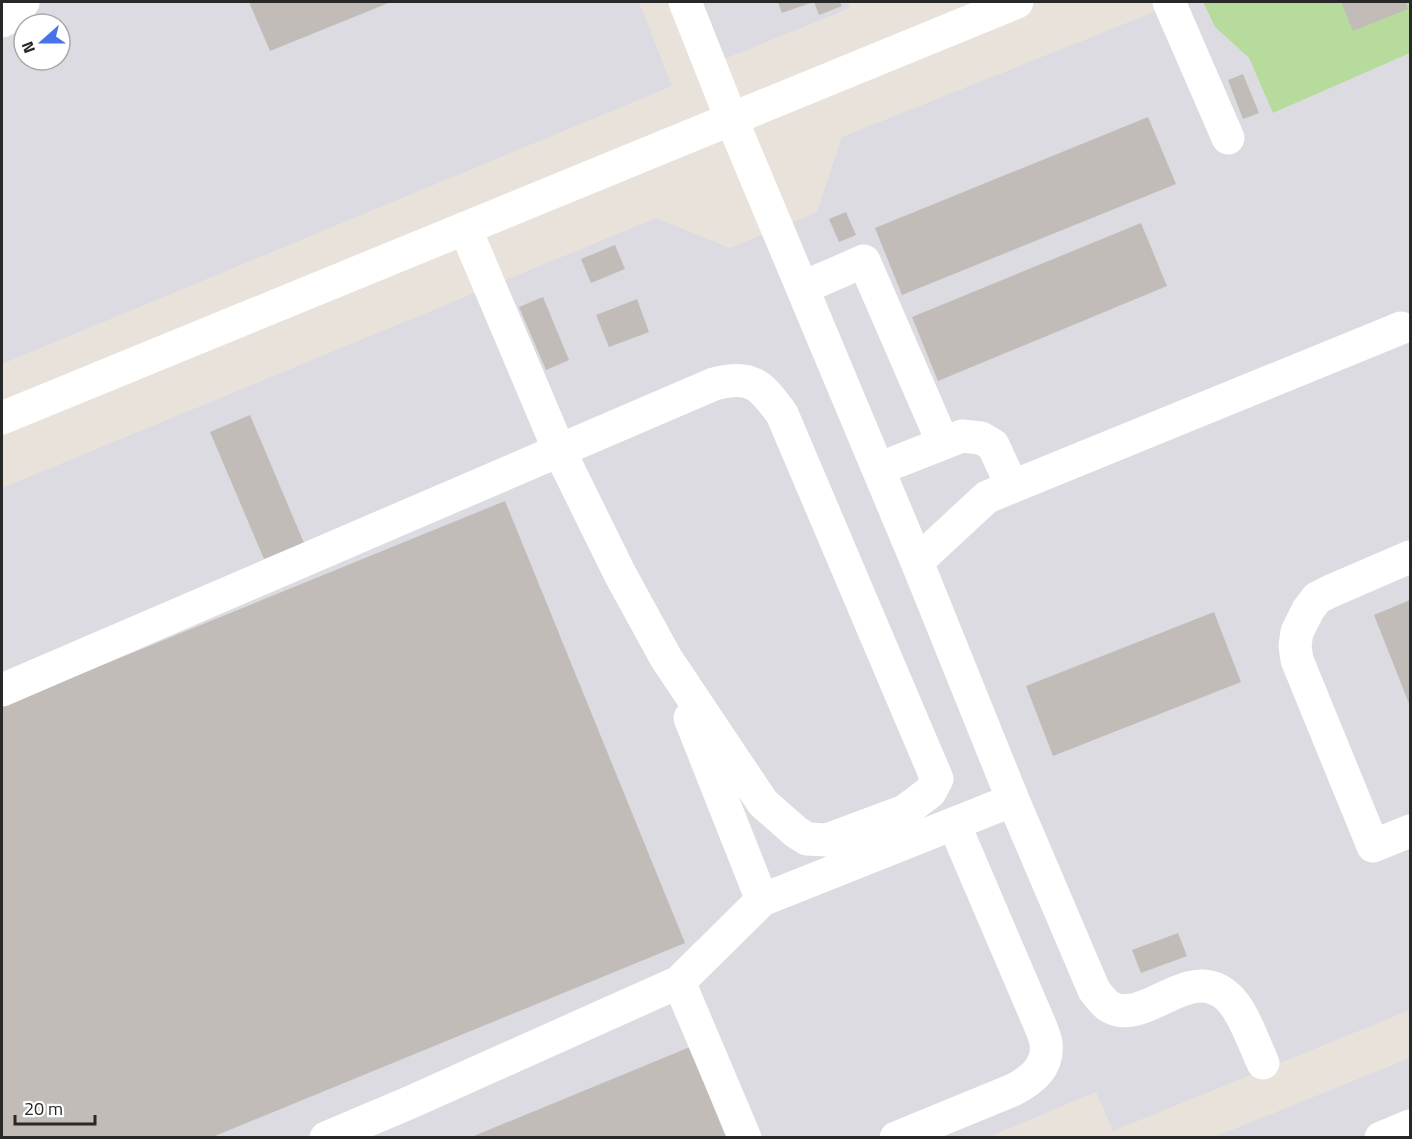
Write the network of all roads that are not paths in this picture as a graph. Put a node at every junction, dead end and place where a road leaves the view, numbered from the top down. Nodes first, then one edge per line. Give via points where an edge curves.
1 (23, 2) edge
2 (685, 2) edge
3 (1017, 2) edge
4 (1169, 2) edge
5 (958, 12) edge
6 (2, 21) edge
7 (731, 118) junction
8 (1228, 138) dead end
9 (465, 228) junction
10 (802, 288) junction
11 (1401, 328) dead end
12 (2, 418) edge
13 (943, 443) junction
14 (560, 450) junction
15 (878, 469) junction
16 (1012, 486) junction
17 (1410, 557) edge
18 (917, 562) junction
19 (666, 658) junction
20 (2, 690) edge
21 (1013, 800) junction
22 (954, 824) junction
23 (1410, 831) edge
24 (762, 900) junction
25 (679, 982) junction
26 (1263, 1063) dead end
27 (1410, 1126) edge
28 (326, 1137) edge
29 (745, 1137) edge
30 (896, 1137) edge
31 (1381, 1137) edge

1 - 6 street via 15,14
2 - 7 street
3 - 5 street
4 - 8 street
5 - 7 street
7 - 9 street
7 - 10 street
9 - 12 street
9 - 14 street
10 - 13 street via 864,261
10 - 15 street
11 - 16 street
13 - 15 street
13 - 16 street via 962,436 987,441 993,445
14 - 19 street
14 - 19 street via 714,384 731,379 748,381 762,389 782,414 937,779 930,792 905,812 827,840 807,839 763,803
14 - 20 street
15 - 18 street
16 - 18 street via 987,497
17 - 23 street via 1317,598 1297,632 1295,646 1297,660 1373,846
18 - 21 street
19 - 24 street
21 - 22 street
21 - 26 street via 1102,1001 1111,1008 1133,1010 1193,986 1218,989 1240,1013
22 - 24 street
22 - 30 street via 1040,1025 1046,1042 1045,1056 1029,1081 1013,1090
24 - 25 street
25 - 28 street
25 - 29 street
27 - 31 street

